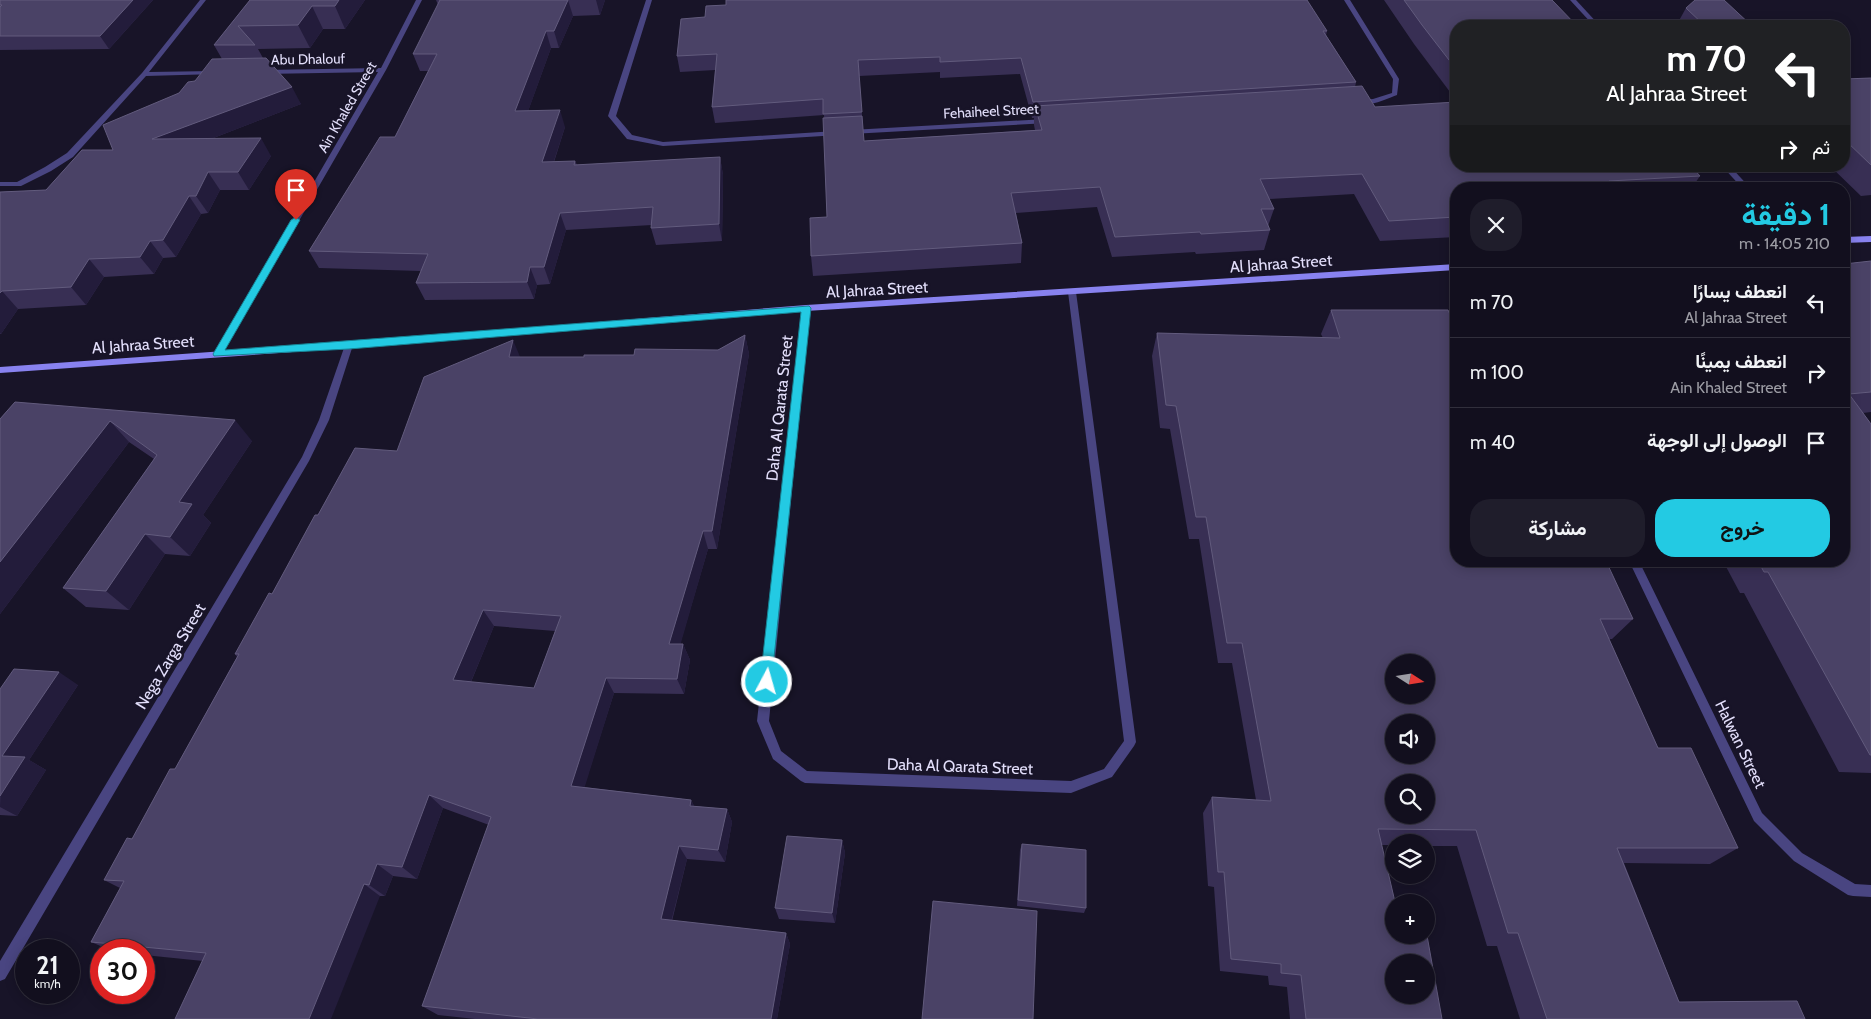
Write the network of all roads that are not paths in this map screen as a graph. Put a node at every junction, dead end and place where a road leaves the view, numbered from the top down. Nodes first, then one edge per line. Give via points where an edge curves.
1 (203, 0) edge
2 (419, 0) edge
3 (649, 0) edge
4 (1347, 0) edge
5 (1573, 0) edge
6 (1591, 20) edge
7 (383, 70) junction
8 (253, 72) edge
9 (223, 73) edge
10 (144, 74) junction
11 (1354, 102) edge
12 (1058, 120) edge
13 (1731, 172) edge
14 (1741, 182) edge
15 (0, 184) edge
16 (1871, 239) edge
17 (1850, 240) edge
18 (1450, 267) edge
19 (1072, 292) junction
20 (806, 308) junction
21 (349, 345) junction
22 (218, 354) junction
23 (0, 370) edge
24 (1637, 567) edge
25 (1871, 891) edge
26 (0, 974) edge

1 - 10 street
2 - 7 street, Ain Khaled Street
3 - 12 street, Fehaiheel Street via 612,116 630,137 663,144
4 - 11 street via 1396,79 1395,94 1374,101
5 - 6 street
7 - 8 street, Abu Dhalouf
7 - 22 street, Ain Khaled Street
9 - 10 street
10 - 15 street via 70,155 18,184
13 - 14 street
16 - 17 street
18 - 19 street, Al Jahraa Street
19 - 20 street, Al Jahraa Street
19 - 20 street, Daha Al Qarata Street via 1130,742 1108,773 1071,787 805,777 777,755 763,721
20 - 21 street, Al Jahraa Street
21 - 22 street, Al Jahraa Street
21 - 26 street, Nega Zarga Street via 324,420 306,458
22 - 23 street, Al Jahraa Street
24 - 25 street, Halwan Street via 1758,817 1798,858 1853,890

